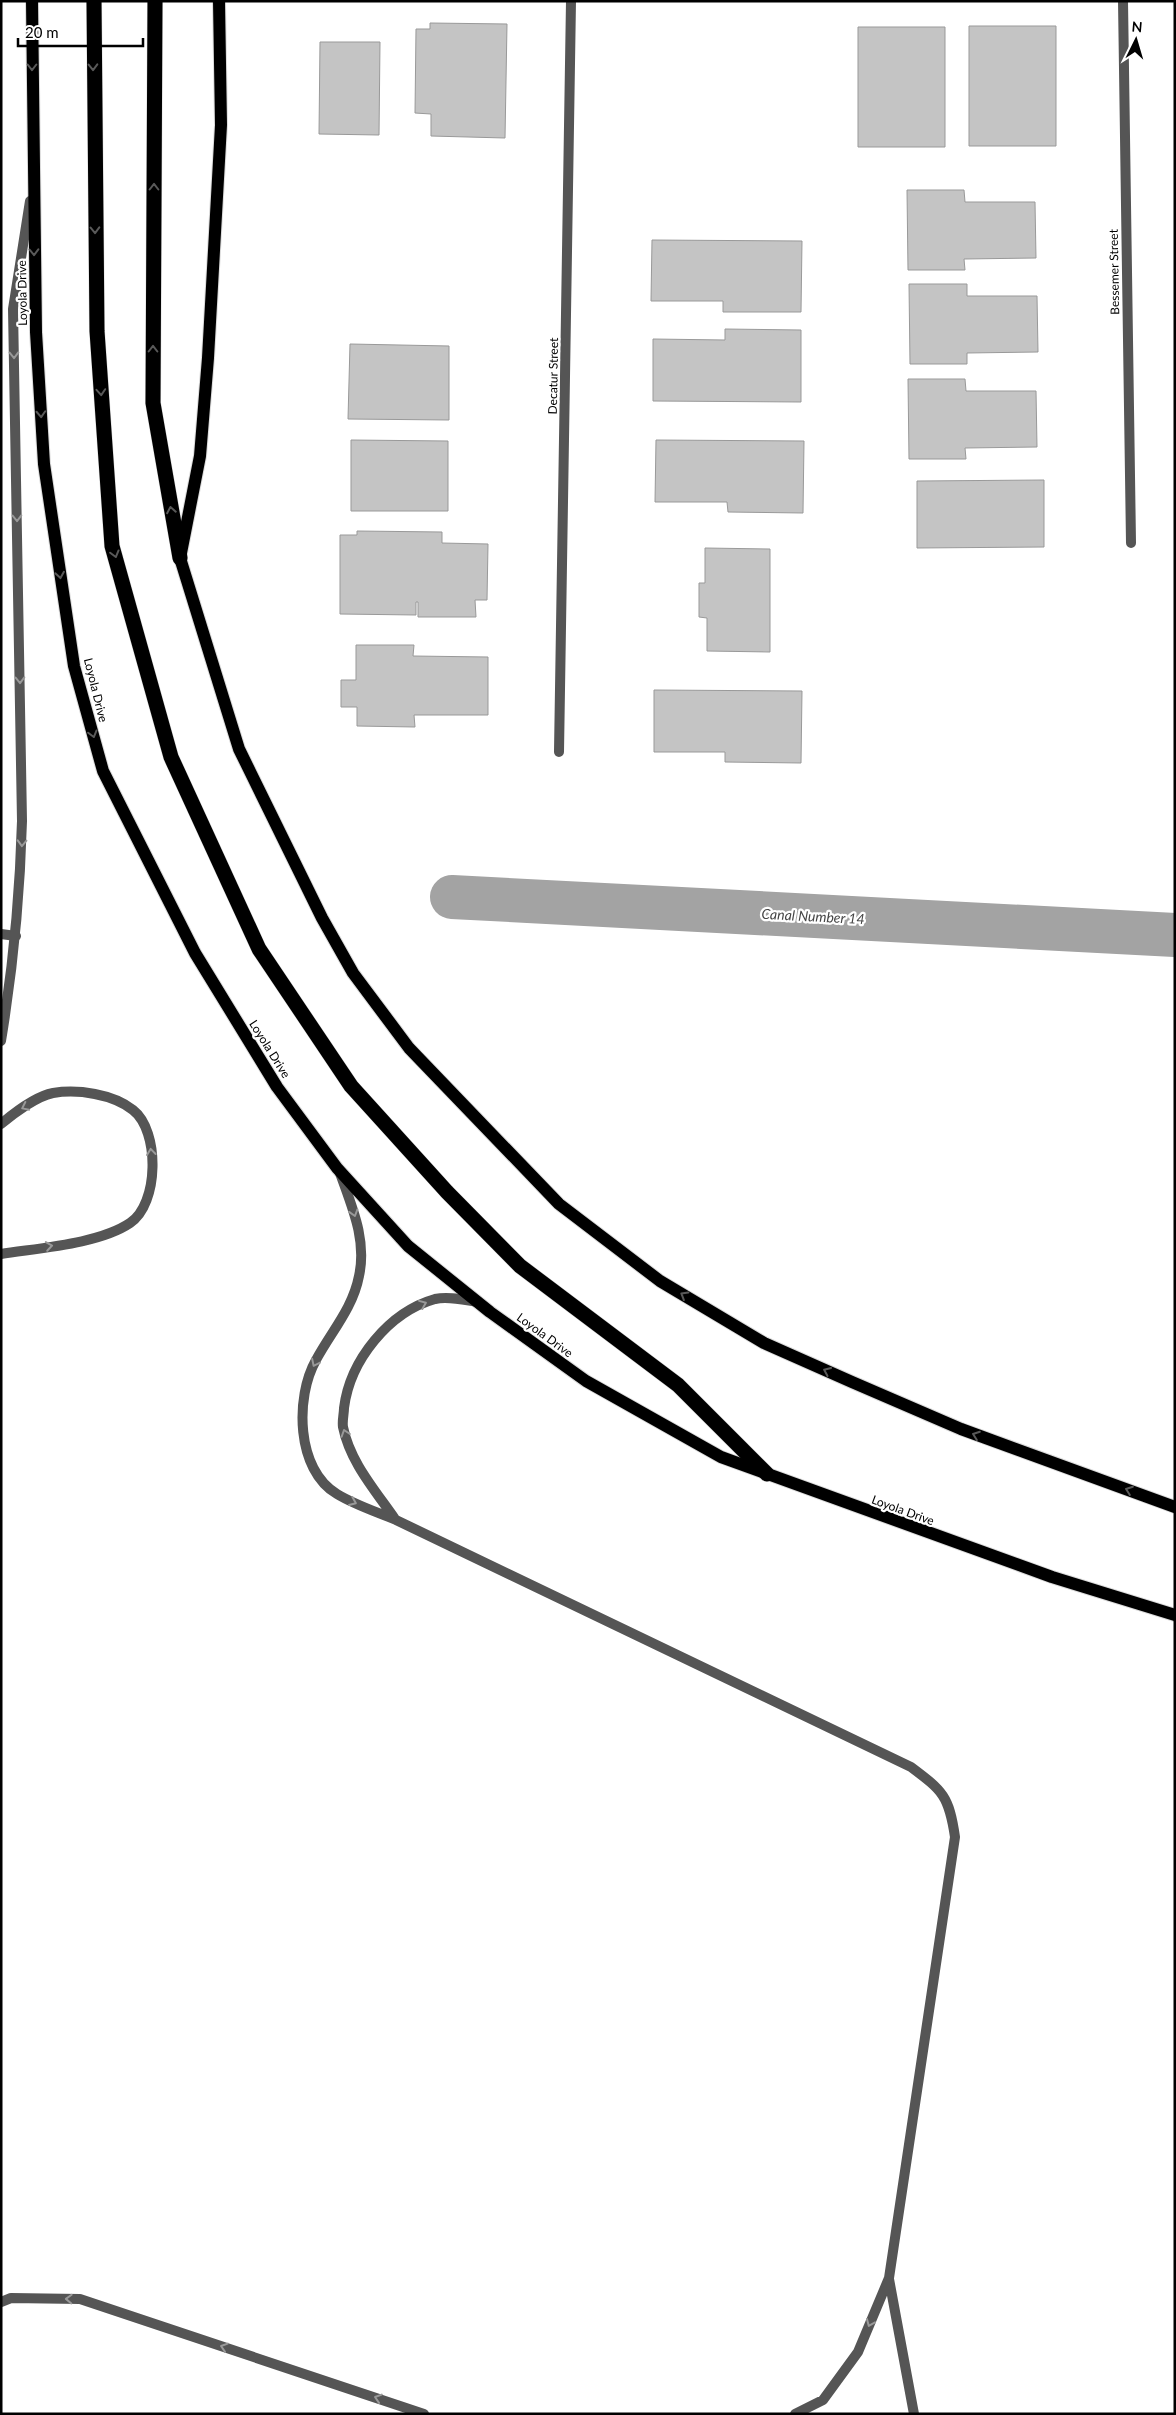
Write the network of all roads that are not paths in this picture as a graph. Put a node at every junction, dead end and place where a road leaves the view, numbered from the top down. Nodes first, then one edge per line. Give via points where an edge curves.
1 (32, 1) edge
2 (94, 1) edge
3 (155, 1) edge
4 (219, 1) edge
5 (571, 1) edge
6 (1122, 1) edge
7 (33, 186) junction
8 (1131, 543) dead end
9 (180, 558) junction
10 (559, 752) dead end
11 (1, 934) edge
12 (16, 936) junction
13 (1, 1041) edge
14 (1, 1124) edge
15 (337, 1168) junction
16 (1, 1254) edge
17 (477, 1302) junction
18 (768, 1474) junction
19 (1175, 1507) edge
20 (396, 1520) junction
21 (1175, 1615) edge
22 (889, 2278) junction
23 (1, 2302) edge
24 (424, 2414) edge
25 (795, 2414) edge
26 (914, 2414) edge

1 -> 7 main road, Loyola Drive
2 -> 18 highway via 97,331 112,546 171,757 258,949 351,1086 447,1192 520,1266 678,1385
9 -> 3 highway via 153,403
4 - 9 main road via 221,126 208,358 200,456
5 - 10 street, Decatur Street
6 - 8 street, Bessemer Street
7 -> 12 street via 14,310 22,821
7 -> 15 main road, Loyola Drive via 36,332 44,464 74,666 103,772 195,953 277,1087
19 -> 9 main road via 961,1429 764,1343 660,1281 559,1204 410,1048 353,972 322,918 239,749
11 - 12 street
12 - 13 street
16 -> 14 street via 75,1242 104,1235 131,1223 145,1208 152,1183 152,1152 144,1126 134,1110 113,1097 52,1094 16,1111
15 - 17 main road, Loyola Drive via 408,1246
15 -> 20 street via 356,1216 362,1252 359,1277 343,1320 315,1361 302,1394 301,1421 306,1448 318,1476 335,1494
17 - 18 main road, Loyola Drive via 586,1381 721,1457
20 -> 17 street via 354,1459 348,1442 343,1425 352,1379 379,1334 412,1309 438,1299
18 - 21 main road, Loyola Drive via 1052,1578
20 - 22 street via 911,1766 937,1786 951,1810 954,1837
22 -> 25 street via 858,2352 823,2400
22 - 26 street
24 -> 23 street via 80,2299 11,2298

